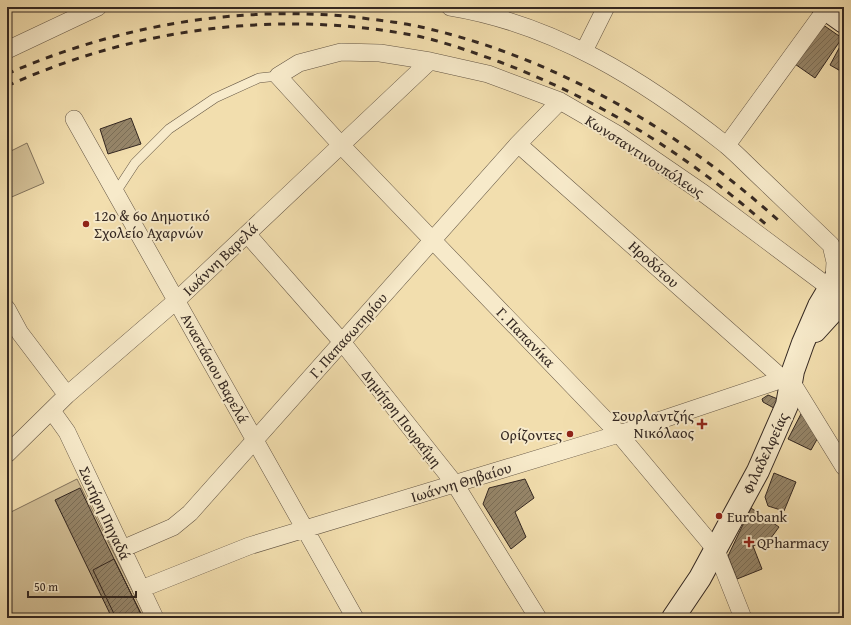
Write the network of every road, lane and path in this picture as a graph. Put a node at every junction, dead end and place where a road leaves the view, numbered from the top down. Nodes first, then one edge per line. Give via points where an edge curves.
1 (98, 7) edge
2 (450, 7) edge
3 (606, 7) edge
4 (824, 8) edge
5 (474, 9) edge
6 (844, 22) edge
7 (7, 50) edge
8 (584, 51) junction
9 (430, 60) junction
10 (278, 76) junction
11 (560, 101) junction
12 (74, 119) dead end
13 (518, 144) junction
14 (341, 145) junction
15 (727, 146) junction
16 (116, 192) junction
17 (247, 234) junction
18 (433, 240) junction
19 (838, 292) edge
20 (177, 300) junction
21 (7, 309) edge
22 (342, 342) junction
23 (787, 380) junction
24 (67, 395) junction
25 (52, 411) junction
26 (619, 434) junction
27 (255, 439) junction
28 (7, 454) edge
29 (844, 467) edge
30 (455, 484) junction
31 (305, 529) junction
32 (122, 549) junction
33 (716, 550) junction
34 (141, 589) junction
35 (535, 617) edge
36 (155, 618) edge
37 (354, 618) edge
38 (673, 618) edge
39 (743, 618) edge

1 - 7 street
2 - 5 street
3 - 8 street
4 - 6 main road
4 - 15 street
5 - 8 street via 529,26
8 - 15 street via 651,90
9 - 10 street, Κωνσταντινουπόλεως via 380,53 341,52 299,63
9 - 11 street, Κωνσταντινουπόλεως via 488,74
9 - 14 street, Ιωάννη Βαρελά
10 - 14 street, Γ. Παπανίκα
10 - 16 lane via 259,78 215,98 169,129 135,163
11 - 13 street, Γ. Παπασωτηρίου
11 - 19 street, Κωνσταντινουπόλεως via 617,134
12 - 16 street, Αναστάσιου Βαρελά
13 - 18 street, Γ. Παπασωτηρίου
13 - 23 street, Ηροδότου
14 - 17 street, Ιωάννη Βαρελά
14 - 18 street, Γ. Παπανίκα
15 - 19 street via 831,245
16 - 20 street, Αναστάσιου Βαρελά
17 - 20 street, Ιωάννη Βαρελά
17 - 22 street, Δημήτρη Πουραΐμη
18 - 22 street, Γ. Παπασωτηρίου
18 - 26 street, Γ. Παπανίκα
19 - 23 main road, Φιλαδελφείας via 819,306
20 - 24 street, Ιωάννη Βαρελά
20 - 27 street, Αναστάσιου Βαρελά
21 - 24 street via 20,333
22 - 27 street, Γ. Παπασωτηρίου
22 - 30 street, Δημήτρη Πουραΐμη
23 - 26 street, Ιωάννη Θηβαίου
23 - 29 street, Ηροδότου
23 - 33 main road, Φιλαδελφείας via 787,405 778,427
24 - 25 street, Ιωάννη Βαρελά
25 - 28 street, Ιωάννη Βαρελά
25 - 32 street, Σωτήρη Πηγαδά via 68,432
26 - 30 street, Ιωάννη Θηβαίου
26 - 33 street, Γ. Παπανίκα
27 - 31 street, Αναστάσιου Βαρελά
27 - 32 street, Γ. Παπασωτηρίου via 190,513 173,527
30 - 31 street, Ιωάννη Θηβαίου
30 - 35 street, Δημήτρη Πουραΐμη
31 - 34 street, Ιωάννη Θηβαίου via 249,546
31 - 37 street, Αναστάσιου Βαρελά
32 - 34 street, Σωτήρη Πηγαδά
33 - 38 main road, Φιλαδελφείας
33 - 39 street, Γ. Παπανίκα
34 - 36 street, Σωτήρη Πηγαδά

